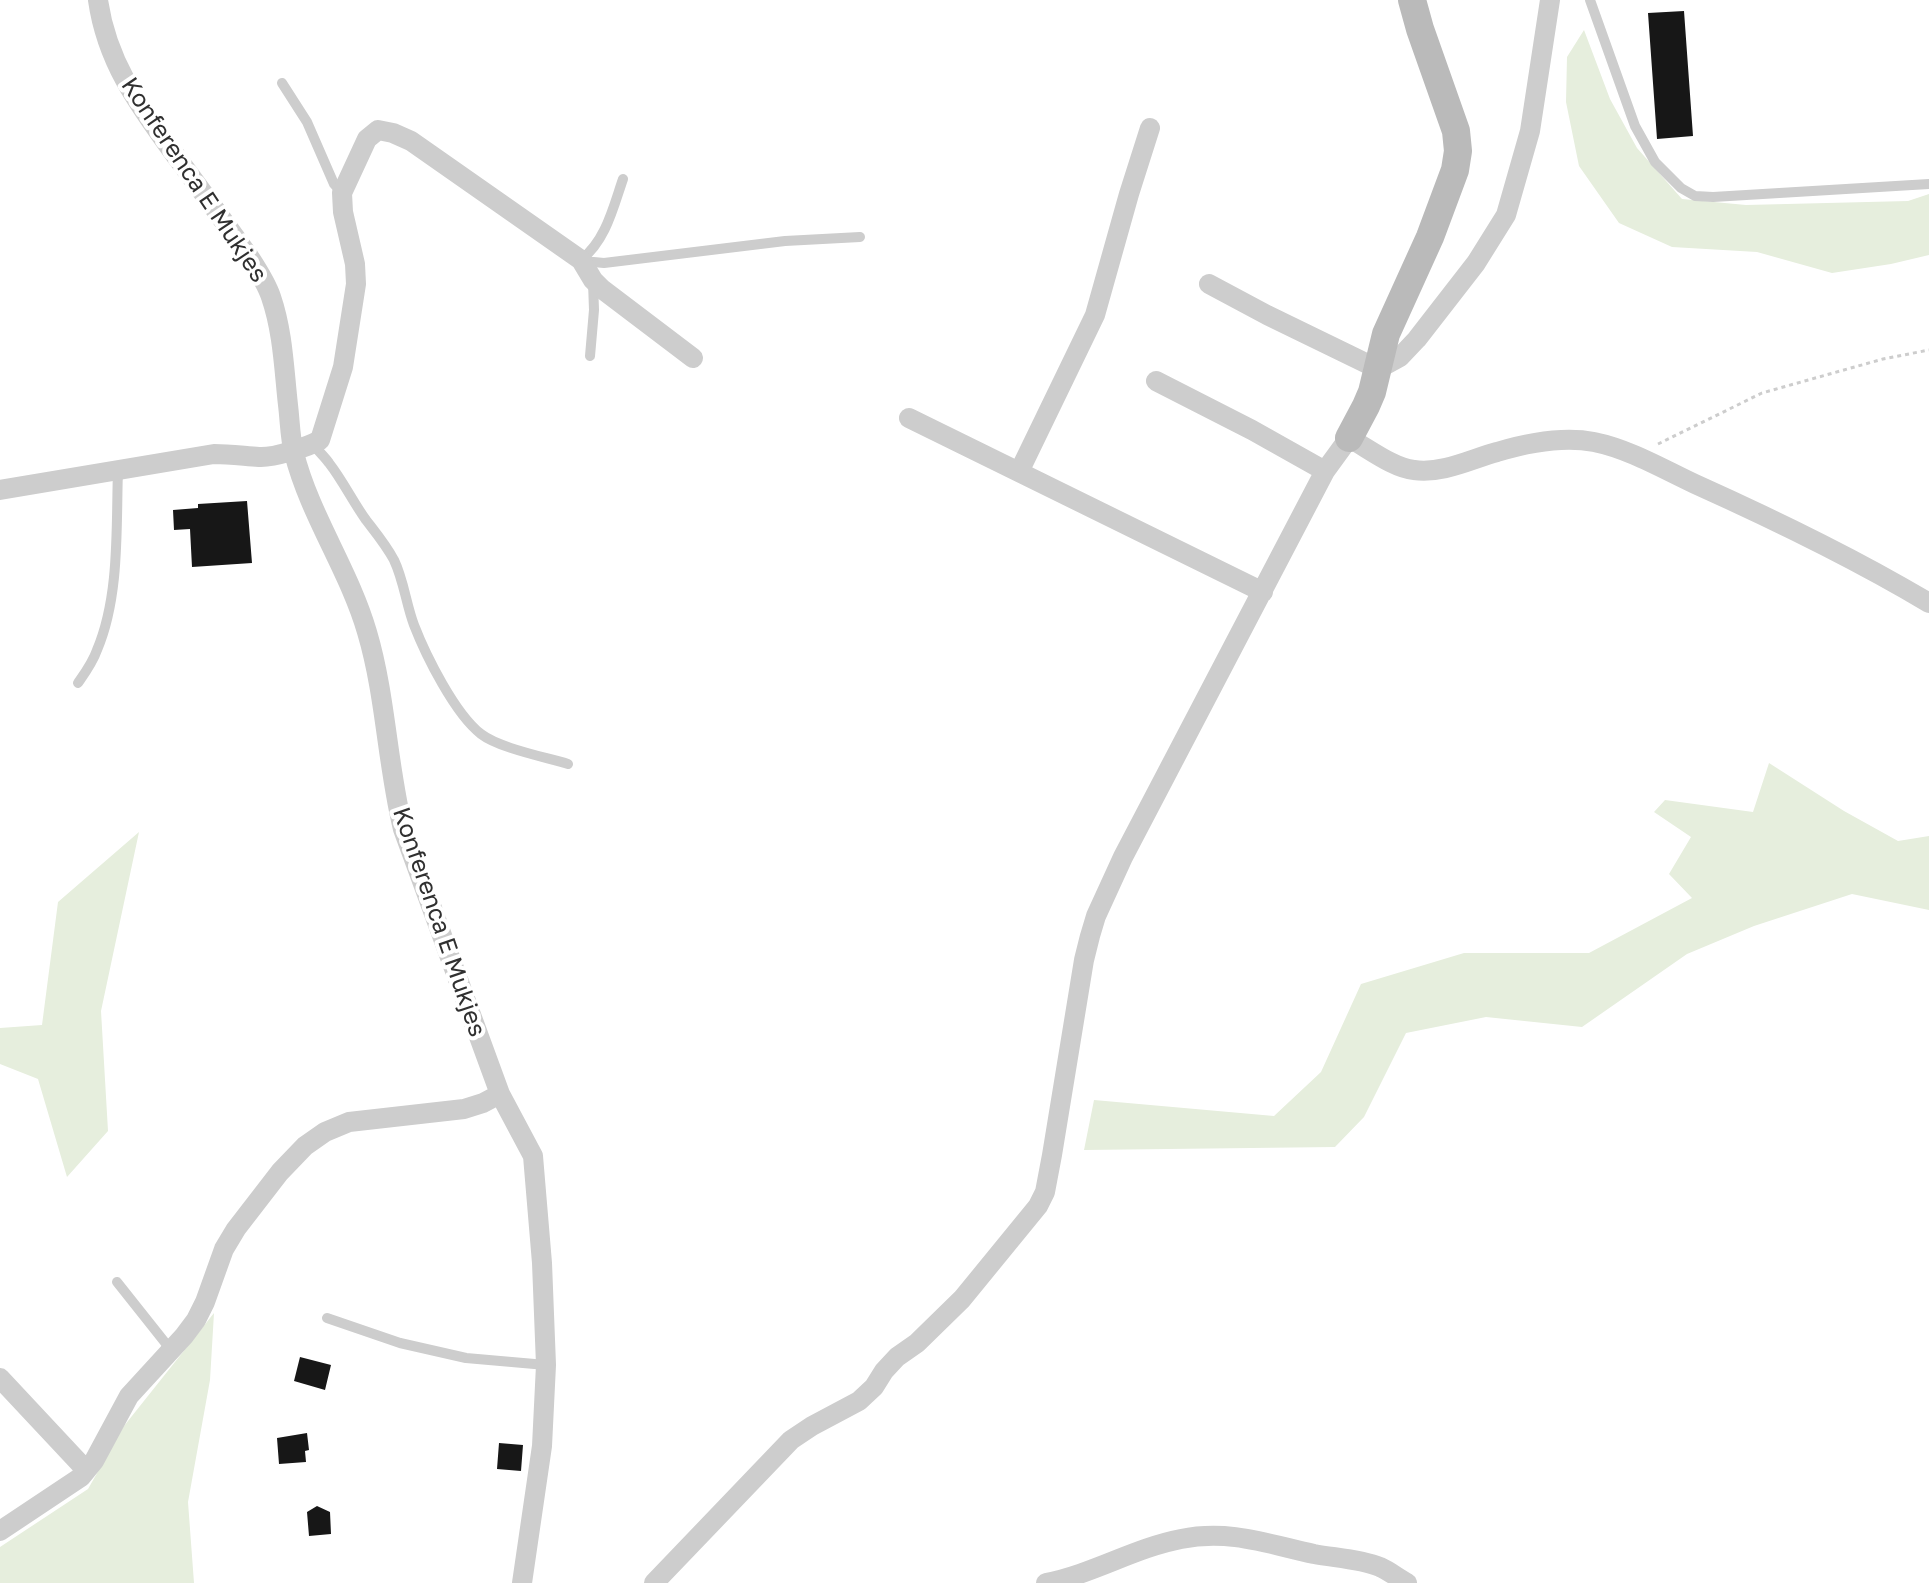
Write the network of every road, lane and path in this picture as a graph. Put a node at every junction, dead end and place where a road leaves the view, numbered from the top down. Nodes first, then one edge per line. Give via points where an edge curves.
1 (98, 0) edge
2 (1412, 0) edge
3 (1550, 0) edge
4 (1590, 0) edge
5 (282, 83) dead end
6 (1150, 128) dead end
7 (623, 179) dead end
8 (1929, 184) edge
9 (342, 193) junction
10 (860, 237) dead end
11 (581, 260) junction
12 (593, 280) junction
13 (1209, 284) dead end
14 (1929, 350) edge
15 (590, 356) dead end
16 (693, 358) dead end
17 (1378, 369) junction
18 (1156, 381) dead end
19 (909, 418) dead end
20 (1349, 438) junction
21 (313, 444) junction
22 (293, 449) junction
23 (1635, 456) junction
24 (118, 469) junction
25 (1325, 471) junction
26 (1019, 472) junction
27 (0, 490) edge
28 (1263, 592) junction
29 (1929, 603) edge
30 (78, 683) dead end
31 (568, 764) dead end
32 (500, 1094) junction
33 (117, 1282) dead end
34 (327, 1318) dead end
35 (171, 1350) junction
36 (546, 1365) junction
37 (0, 1378) edge
38 (86, 1470) junction
39 (0, 1531) edge
40 (522, 1583) edge
41 (654, 1583) edge
42 (1046, 1583) edge
43 (1407, 1583) edge

1 - 22 street, Konferenca E Mukjes via 107,42 136,101 248,255 271,296
2 - 17 street via 1458,151 1430,237 1386,334
3 - 17 street via 1530,131 1506,215 1417,339
4 - 8 lane via 1642,138 1655,162 1695,196
5 - 9 lane
6 - 26 street via 1095,315
7 - 11 lane via 602,237
9 - 11 street via 367,139 378,130 393,133
9 - 21 street via 355,264 354,306 328,420
10 - 11 lane via 604,263
11 - 12 street
12 - 15 lane
12 - 16 street
13 - 17 street
14 - 23 path via 1762,393
17 - 20 street
18 - 25 street
19 - 26 street
20 - 23 street via 1414,470 1446,468 1550,441 1592,441
20 - 25 street
21 - 22 street
21 - 31 lane via 395,562 426,653 466,719 483,736
22 - 24 street via 276,456 214,454
22 - 32 street, Konferenca E Mukjes via 307,494 364,622 403,829
23 - 29 street via 1823,544
24 - 27 street
24 - 30 lane via 111,595 97,651
25 - 28 street
26 - 28 street
28 - 41 street via 1096,916 1045,1192 1038,1206 962,1299 897,1357 874,1387 791,1440
32 - 35 street via 464,1109 349,1122 305,1146 236,1229 196,1320
32 - 36 street, Konferenca E Mukjes via 533,1156
33 - 35 lane
34 - 36 lane via 466,1358
35 - 38 street via 129,1396
36 - 40 street, Konferenca E Mukjes via 542,1446
37 - 38 street
38 - 39 street
42 - 43 street via 1136,1551 1210,1535 1276,1543 1381,1567

